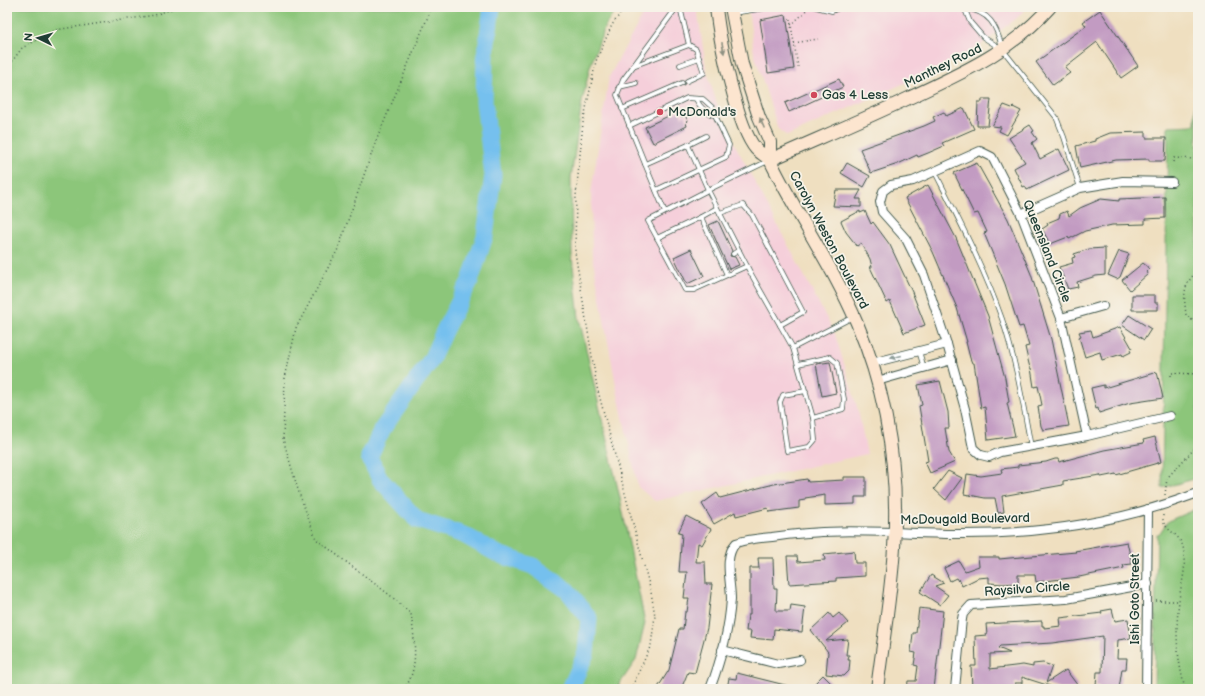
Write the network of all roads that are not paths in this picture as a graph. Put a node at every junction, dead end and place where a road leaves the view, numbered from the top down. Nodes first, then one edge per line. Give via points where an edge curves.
1 (679, 7) edge
2 (716, 7) edge
3 (772, 7) edge
4 (816, 7) edge
5 (841, 7) edge
6 (1050, 7) edge
7 (965, 8) edge
8 (732, 10) edge
9 (689, 45) junction
10 (1003, 50) junction
11 (699, 58) junction
12 (680, 65) dead end
13 (632, 67) junction
14 (636, 83) dead end
15 (619, 87) junction
16 (696, 99) junction
17 (622, 109) junction
18 (715, 115) junction
19 (629, 126) junction
20 (706, 136) dead end
21 (688, 145) junction
22 (770, 160) junction
23 (645, 164) junction
24 (700, 170) junction
25 (935, 172) junction
26 (1172, 182) dead end
27 (1080, 188) junction
28 (656, 190) junction
29 (708, 190) junction
30 (717, 208) junction
31 (665, 212) junction
32 (720, 213) junction
33 (1021, 214) junction
34 (701, 217) junction
35 (726, 224) junction
36 (720, 227) dead end
37 (730, 234) junction
38 (725, 236) dead end
39 (657, 238) junction
40 (734, 241) junction
41 (729, 244) dead end
42 (739, 250) junction
43 (733, 254) dead end
44 (747, 266) junction
45 (727, 275) junction
46 (1103, 306) dead end
47 (854, 316) junction
48 (1061, 318) junction
49 (780, 325) junction
50 (947, 344) junction
51 (793, 348) junction
52 (919, 351) junction
53 (952, 360) junction
54 (872, 363) junction
55 (798, 364) junction
56 (924, 368) junction
57 (877, 381) junction
58 (806, 390) junction
59 (1170, 416) dead end
60 (813, 418) junction
61 (1087, 436) junction
62 (1031, 447) junction
63 (1198, 493) edge
64 (1148, 509) junction
65 (895, 532) junction
66 (1148, 584) junction
67 (722, 650) junction
68 (800, 660) dead end
69 (710, 689) edge
70 (877, 689) edge
71 (954, 689) edge
72 (1146, 689) edge

1 - 9 lane
1 - 13 lane
2 -> 22 street, Carolyn Weston Boulevard via 728,74 745,127 755,148
3 - 8 lane
4 - 5 lane via 832,11
6 - 10 street, Manthey Road via 1025,33
7 - 10 lane via 970,22 984,37
7 - 10 lane via 978,10 997,27
22 -> 8 street, Carolyn Weston Boulevard via 770,142 742,64
9 - 11 lane via 696,49
9 - 13 lane
10 - 22 street, Manthey Road via 964,72 848,127
10 - 27 lane via 1056,116
11 - 12 lane
11 - 17 lane via 704,73
13 - 15 lane
14 - 15 lane
15 - 17 lane via 617,95
16 - 18 lane via 699,106 709,114
16 - 18 lane via 703,99 713,108
16 - 19 lane via 687,98
17 - 19 lane
18 - 24 lane via 729,145 726,157
19 - 23 lane
20 - 21 lane
21 - 23 lane
21 - 24 lane
22 - 29 lane
22 - 47 street, Carolyn Weston Boulevard via 829,265
23 - 28 lane
24 - 28 lane
24 - 29 lane
25 - 33 street, Queensland Circle via 980,151 992,158
25 - 50 street, Queensland Circle via 913,181 891,185 883,191 880,202 882,212 906,239 924,275
25 - 62 lane via 978,259 1002,319 1019,383
26 - 27 street via 1123,181
27 - 33 street
28 - 31 lane
29 - 30 lane
29 - 31 lane
30 - 32 lane
30 - 34 lane
31 - 39 lane via 648,221
32 - 35 lane
32 - 49 lane via 743,205 752,215 803,312
33 - 48 street, Queensland Circle
34 - 39 lane
34 - 45 lane via 723,260
35 - 36 lane
35 - 37 lane
37 - 38 lane
37 - 40 lane
39 - 45 lane via 685,290 694,290
40 - 41 lane
40 - 42 lane
42 - 43 lane
42 - 44 lane
44 - 45 lane
44 - 49 lane
46 - 48 street
47 - 51 lane
47 - 54 street, Carolyn Weston Boulevard
48 - 61 street, Queensland Circle
49 - 51 lane
50 - 52 street
50 - 53 street, Queensland Circle
51 - 55 lane
52 -> 54 street
52 - 56 lane
53 - 56 street
53 - 62 street, Queensland Circle via 972,448 981,455 989,456
54 - 57 street, Carolyn Weston Boulevard
55 - 58 lane
55 - 60 lane via 830,357 837,363 844,399 843,409
56 - 57 street
57 - 65 street, Carolyn Weston Boulevard via 891,444
58 - 60 lane
58 - 60 lane via 783,395 780,402 787,451 809,447 815,440
59 - 61 street
61 - 62 street, Queensland Circle
63 - 64 street, McDougald Boulevard
64 - 65 street, McDougald Boulevard via 1097,521 1026,531 956,534
64 - 66 street, Ishi Goto Street
65 - 67 street, McDougald Boulevard via 798,532 736,543 730,549 728,558 731,600
65 - 70 street, Carolyn Weston Boulevard
66 - 71 street, Raysilva Circle via 1066,599 971,605 966,609 962,619
66 - 72 street, Ishi Goto Street
67 - 68 street via 778,664
67 - 69 street

